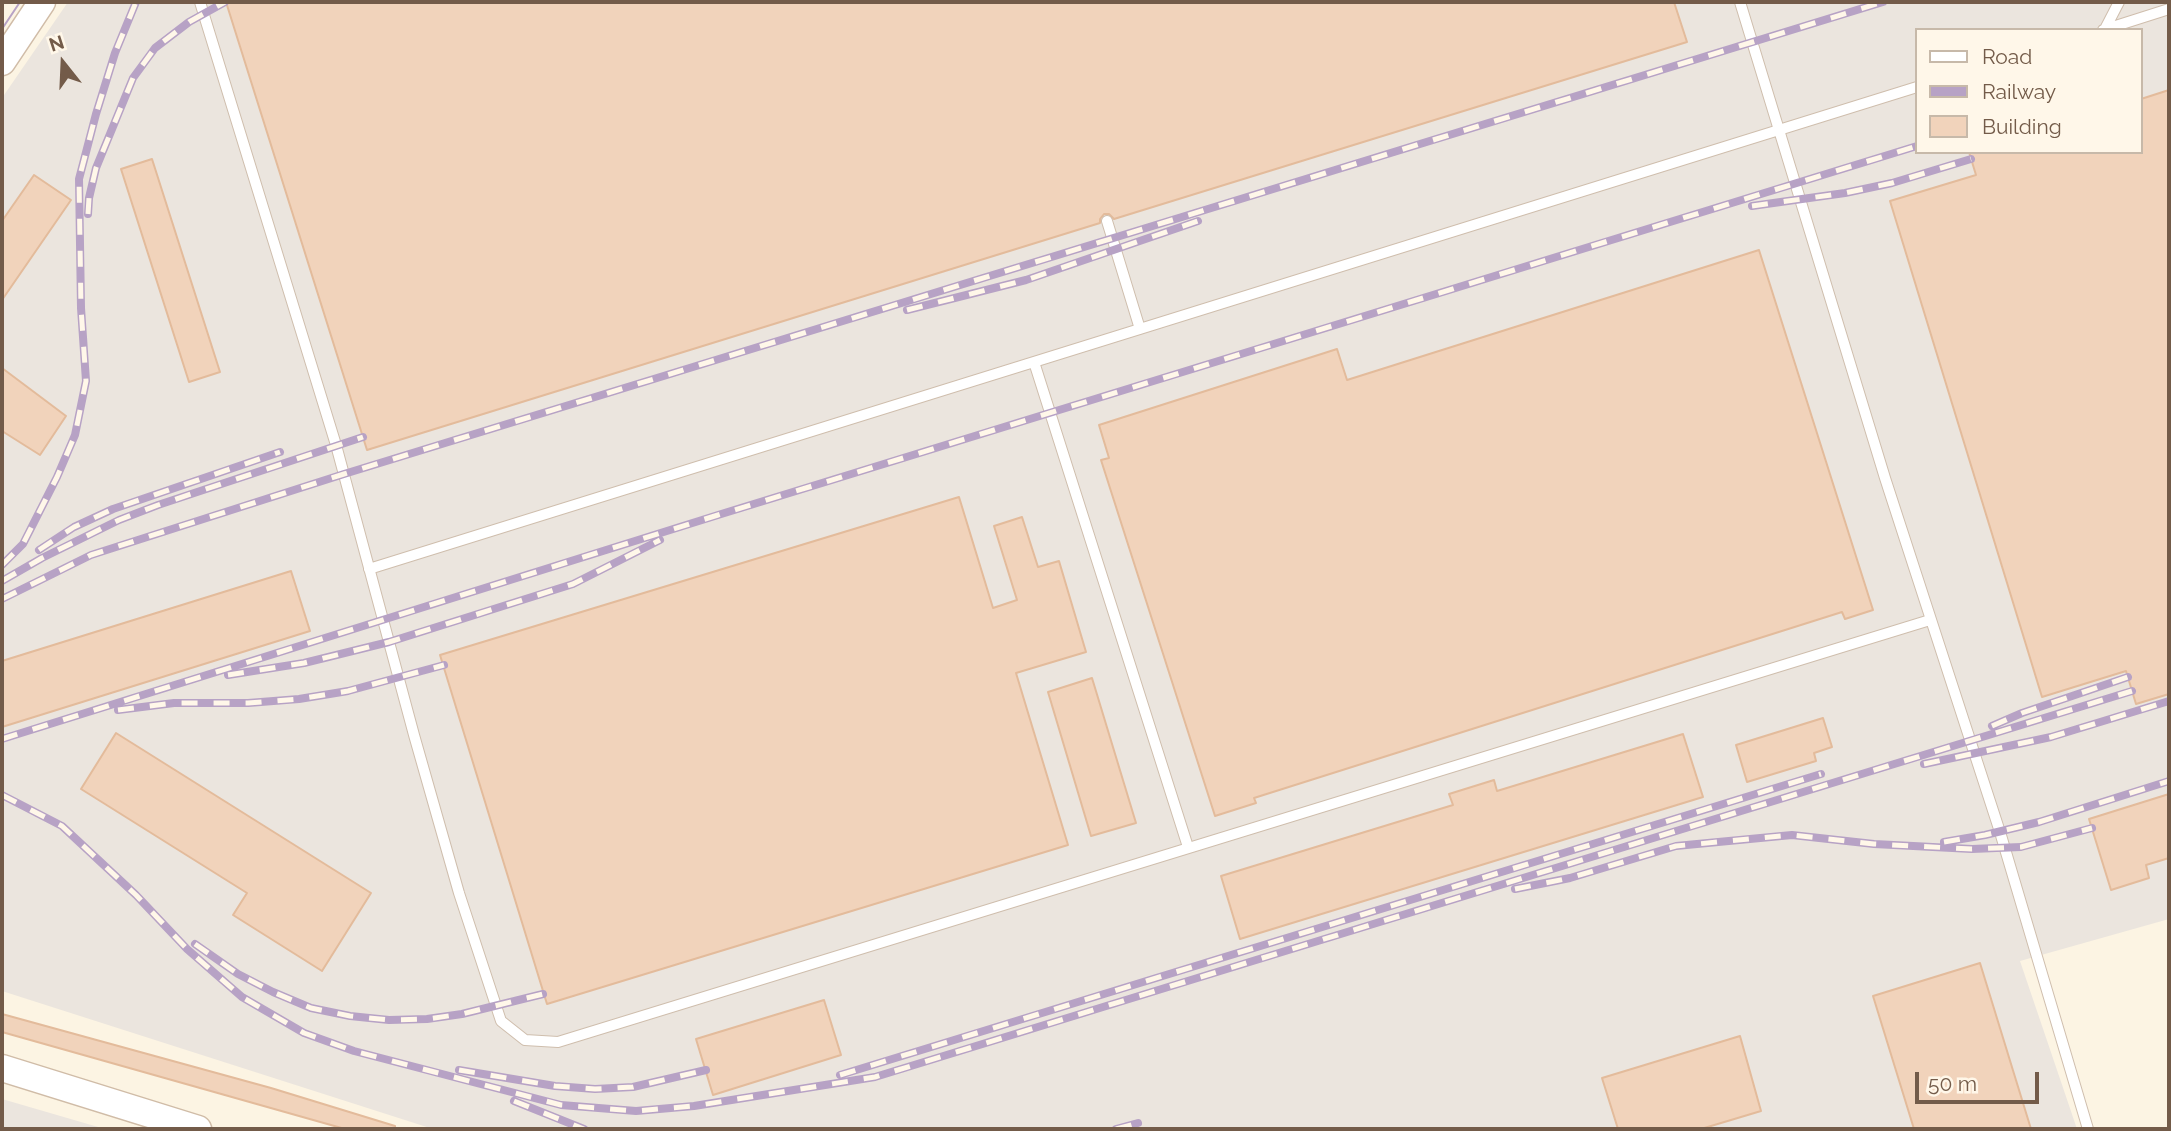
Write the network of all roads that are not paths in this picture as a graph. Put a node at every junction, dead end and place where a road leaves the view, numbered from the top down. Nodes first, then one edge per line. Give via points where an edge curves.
1 (42, 2) edge
2 (200, 2) edge
3 (1740, 2) edge
4 (2119, 2) edge
5 (2169, 9) edge
6 (2105, 28) edge
7 (2107, 28) edge
8 (5, 50) edge
9 (1916, 87) edge
10 (1779, 130) junction
11 (1107, 221) dead end
12 (1140, 329) junction
13 (1034, 362) junction
14 (369, 569) junction
15 (1930, 620) junction
16 (1188, 846) junction
17 (2, 1068) edge
18 (198, 1129) edge
19 (2088, 1129) edge

1 - 8 main road
2 - 14 lane via 336,445
3 - 10 lane
4 - 6 lane
5 - 7 lane
9 - 10 lane
10 - 12 lane
10 - 15 lane
11 - 12 lane
12 - 13 lane
13 - 14 lane
13 - 16 lane
14 - 16 lane via 459,893 501,1021 525,1040 558,1042
15 - 16 lane
15 - 19 lane via 2003,839
17 - 18 main road

